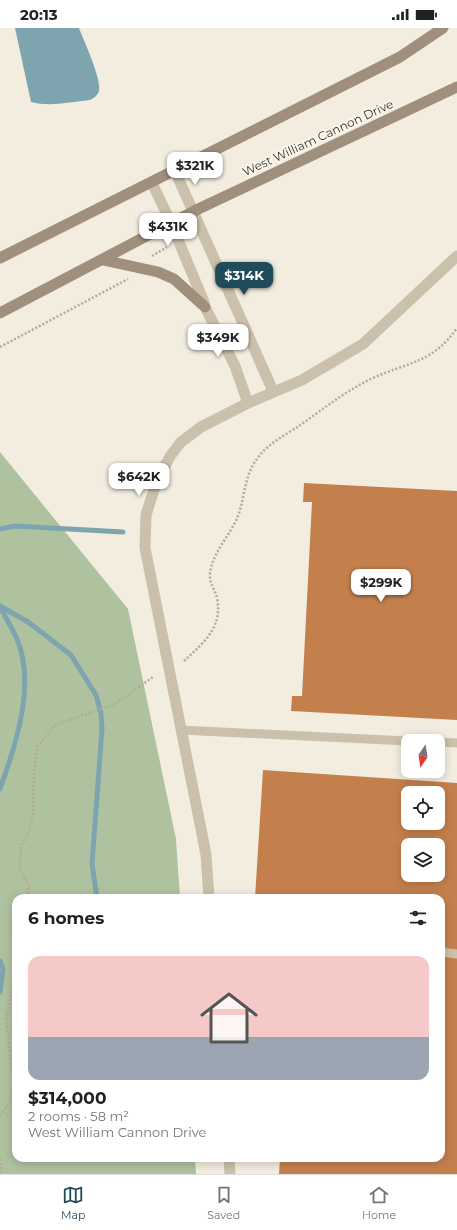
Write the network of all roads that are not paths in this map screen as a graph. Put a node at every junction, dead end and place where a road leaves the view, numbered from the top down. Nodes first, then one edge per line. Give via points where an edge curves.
1 (443, 28) edge
2 (457, 87) edge
3 (175, 171) junction
4 (152, 183) junction
5 (194, 211) junction
6 (171, 223) junction
7 (457, 256) edge
8 (0, 258) edge
9 (103, 260) junction
10 (205, 307) junction
11 (0, 313) edge
12 (273, 391) junction
13 (248, 403) junction
14 (181, 730) junction
15 (401, 741) edge
16 (445, 742) edge
17 (457, 743) edge
18 (209, 894) edge
19 (445, 952) edge
20 (457, 954) edge
21 (229, 1162) edge
22 (230, 1174) edge

1 - 3 main road via 400,57
2 - 5 main road, West William Cannon Drive
3 - 4 main road
3 - 5 street
4 - 6 street
4 - 8 main road
5 - 6 main road, West William Cannon Drive
5 - 12 street
6 - 9 main road, West William Cannon Drive
6 - 10 street
7 - 12 street via 363,344 302,380
9 - 10 main road via 164,274 174,279
9 - 11 main road, West William Cannon Drive
10 - 13 street via 235,366
12 - 13 street
13 - 14 street via 201,427 181,442 158,478 146,515 145,548 149,574
14 - 15 lane
14 - 18 street via 202,829
16 - 17 lane
19 - 20 lane
21 - 22 street

